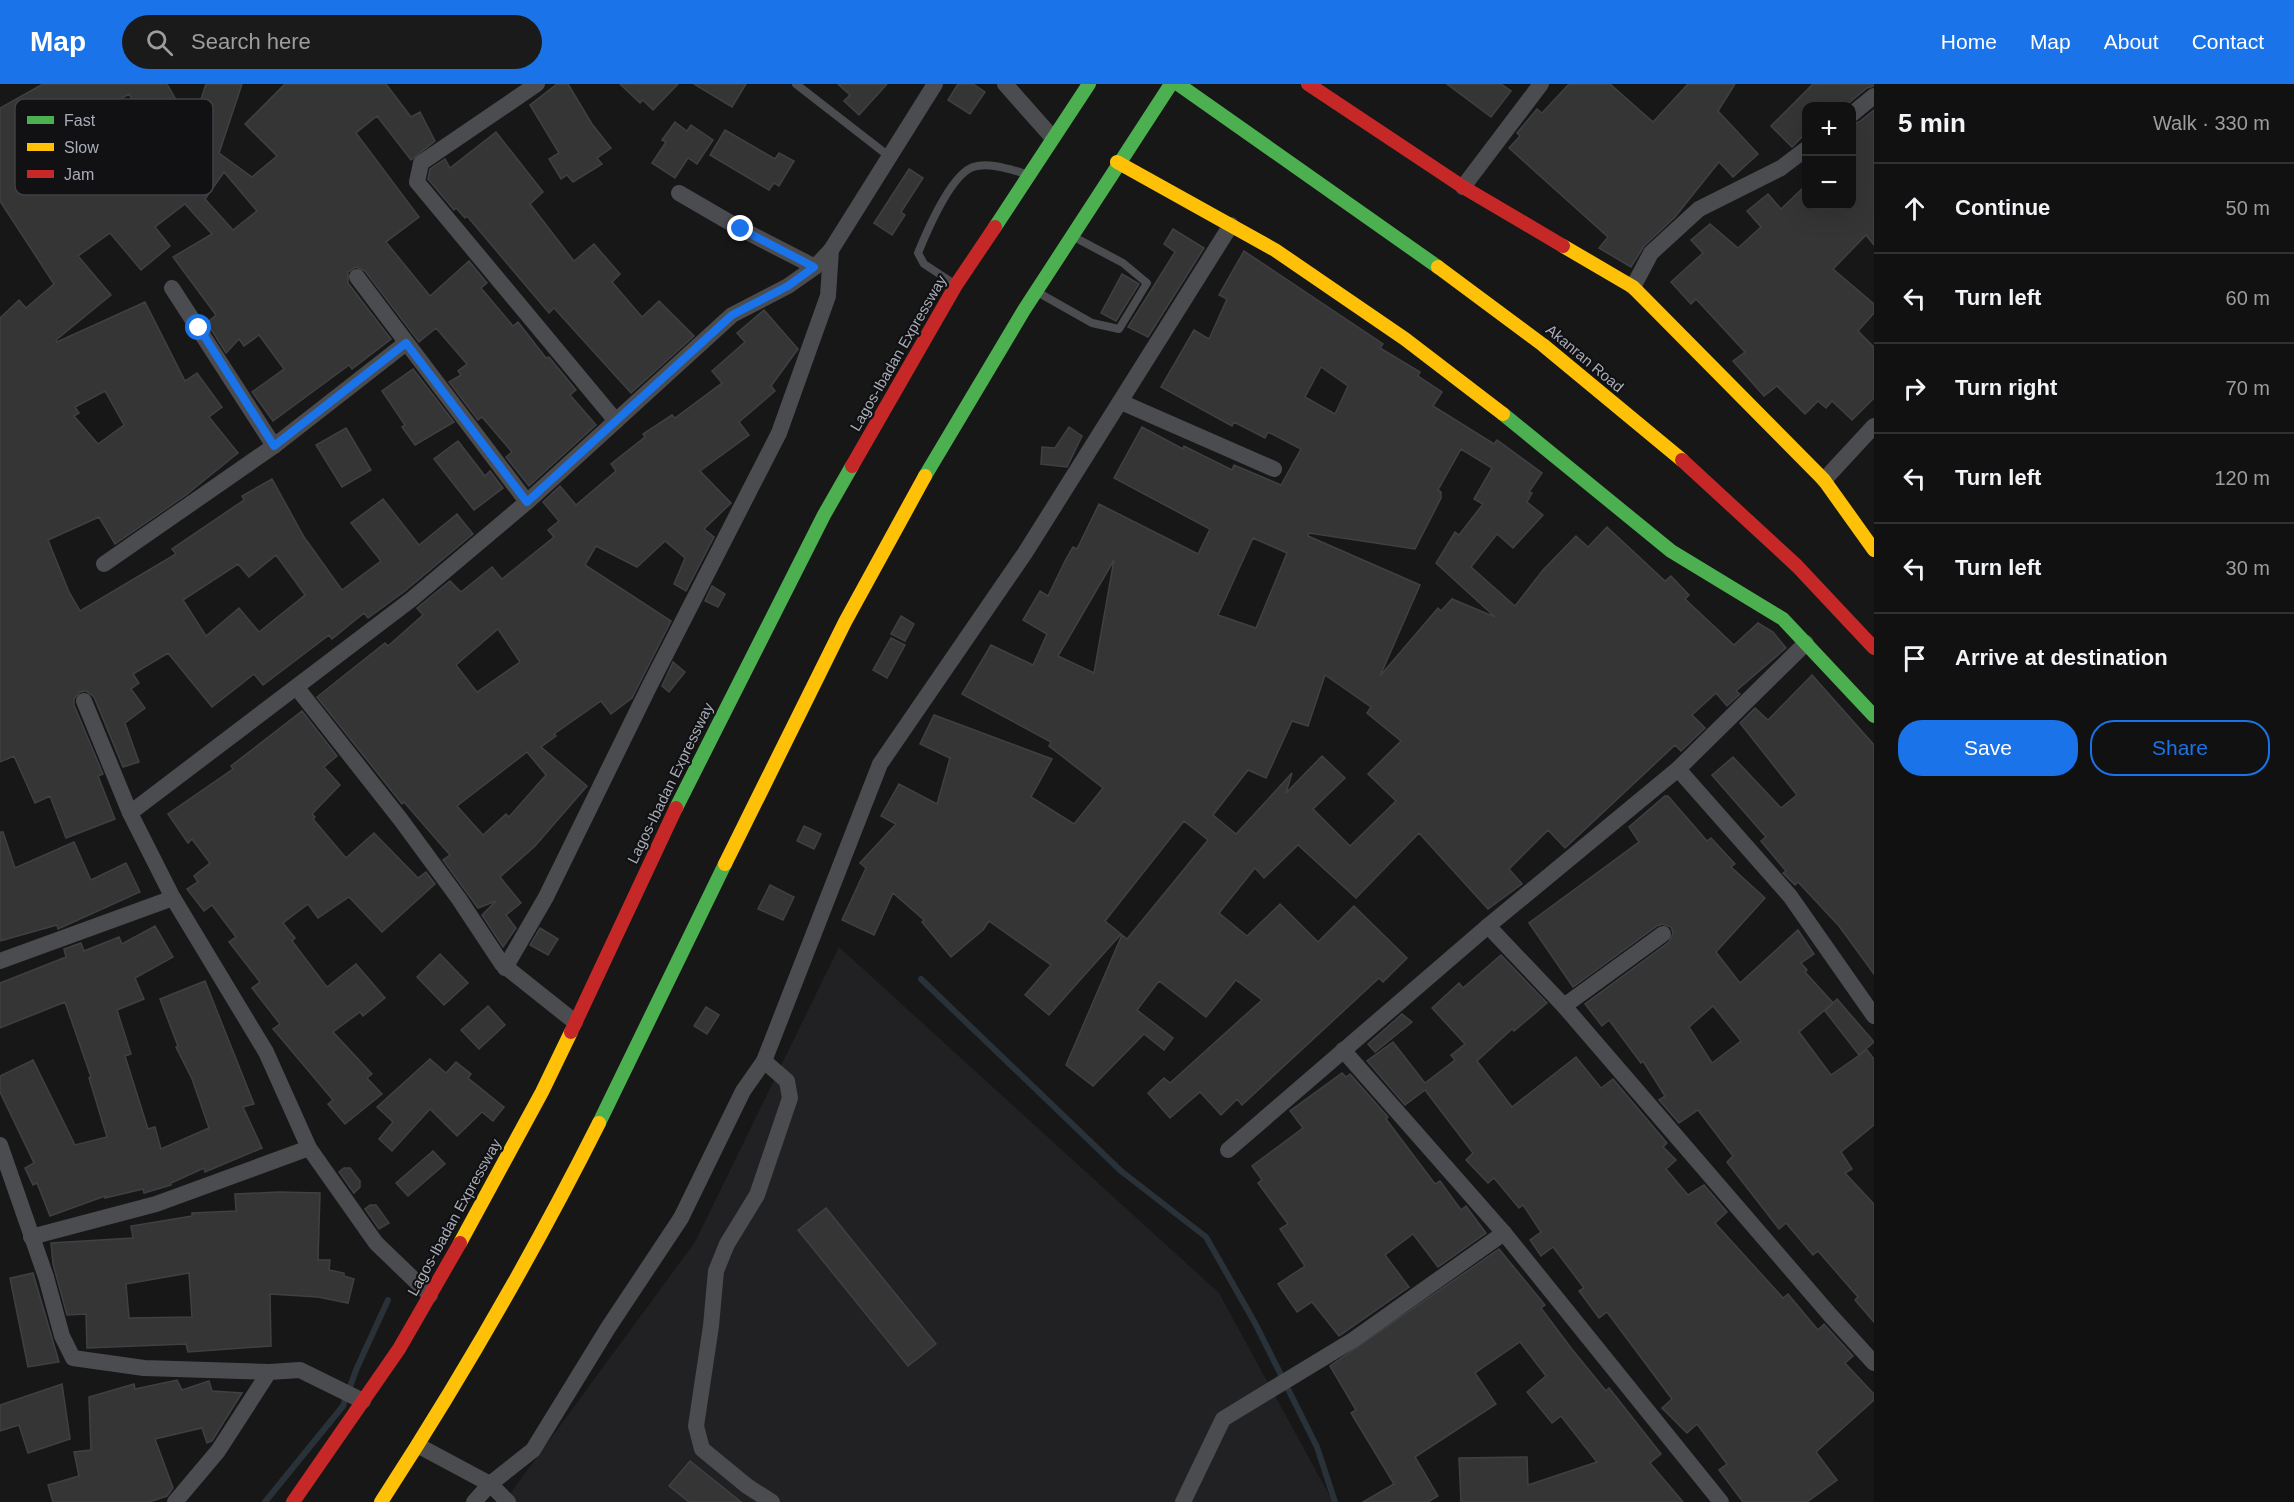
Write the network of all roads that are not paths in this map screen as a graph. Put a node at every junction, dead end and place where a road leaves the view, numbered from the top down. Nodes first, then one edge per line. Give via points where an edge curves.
1 (537, 84) edge
2 (796, 84) edge
3 (935, 84) edge
4 (1005, 84) edge
5 (1089, 84) edge
6 (1171, 84) edge
7 (1178, 84) edge
8 (1308, 84) edge
9 (1540, 84) edge
10 (1874, 96) edge
11 (1856, 110) edge
12 (1052, 137) junction
13 (1802, 152) edge
14 (890, 157) junction
15 (1117, 162) junction
16 (1027, 174) junction
17 (1463, 187) junction
18 (679, 193) dead end
19 (1231, 225) junction
20 (1072, 236) junction
21 (831, 250) junction
22 (814, 267) junction
23 (357, 277) dead end
24 (956, 285) junction
25 (1633, 287) junction
26 (172, 288) dead end
27 (1036, 291) junction
28 (406, 343) junction
29 (1121, 402) junction
30 (616, 421) junction
31 (1874, 426) edge
32 (274, 446) junction
33 (1274, 469) dead end
34 (1824, 480) junction
35 (527, 502) junction
36 (1874, 550) edge
37 (104, 564) dead end
38 (1806, 643) junction
39 (1874, 648) edge
40 (297, 688) junction
41 (84, 701) dead end
42 (1874, 716) edge
43 (1678, 769) junction
44 (130, 813) junction
45 (173, 898) junction
46 (1488, 926) junction
47 (1663, 934) dead end
48 (0, 961) edge
49 (505, 968) junction
50 (1564, 1006) junction
51 (1874, 1016) edge
52 (575, 1022) junction
53 (1343, 1050) junction
54 (764, 1061) junction
55 (0, 1145) edge
56 (309, 1148) junction
57 (1228, 1150) dead end
58 (1504, 1233) junction
59 (31, 1237) junction
60 (430, 1295) junction
61 (1874, 1363) edge
62 (269, 1372) junction
63 (363, 1401) junction
64 (419, 1446) junction
65 (490, 1484) junction
66 (175, 1502) edge
67 (292, 1502) edge
68 (381, 1502) edge
69 (474, 1502) edge
70 (508, 1502) edge
71 (772, 1502) edge
72 (1183, 1502) edge
73 (1721, 1502) edge

1 - 30 street via 421,163 417,182
2 - 14 lane
3 - 14 street
4 - 12 street
5 - 12 main road, Lagos-Ibadan Expressway
6 - 15 main road
7 - 39 main road, Akanran Road via 1531,335 1676,455 1817,584
8 - 17 main road
9 - 17 street
10 - 11 street
12 - 16 main road, Lagos-Ibadan Expressway
13 - 25 street via 1781,168 1699,209 1651,254
14 - 21 street
15 - 19 main road
15 - 20 main road
16 - 24 main road, Lagos-Ibadan Expressway
16 - 24 lane via 1003,167 974,166 961,174 918,253 924,264
17 - 25 main road
18 - 22 street
19 - 29 street
19 - 38 main road via 1275,250 1405,339 1538,441 1671,551 1783,619
20 - 27 main road
20 - 27 lane via 1123,263 1147,283 1119,329 1092,323
21 - 22 street
21 - 49 street via 828,296 779,433 546,897
22 - 30 street via 788,286 732,315
23 - 28 street
24 - 52 main road, Lagos-Ibadan Expressway via 767,622
25 - 34 main road
26 - 32 street
27 - 64 main road via 888,541 730,851 581,1161 502,1310
28 - 32 street
28 - 35 street
29 - 33 street
29 - 54 street via 1025,553 880,764
30 - 35 street
31 - 34 street
32 - 37 street
34 - 36 main road
35 - 40 street via 412,599
38 - 42 main road
38 - 43 street
40 - 44 street
40 - 49 street via 407,829
41 - 44 street
43 - 46 street
43 - 51 street via 1790,896
44 - 45 street
45 - 48 street
45 - 56 street via 266,1052
46 - 50 street
46 - 53 street
47 - 50 street
49 - 52 street
50 - 61 street
52 - 60 main road, Lagos-Ibadan Expressway via 542,1092
53 - 57 street
53 - 58 street
54 - 65 street via 743,1091 681,1218 533,1450
54 - 71 street via 787,1082 790,1098 757,1195 727,1244 716,1271 696,1426 702,1449
55 - 59 street
56 - 59 street via 156,1204
56 - 60 street via 376,1243
58 - 72 street via 1353,1340 1223,1419
58 - 73 street
59 - 62 street via 62,1336 73,1358 144,1368
60 - 63 main road, Lagos-Ibadan Expressway
62 - 63 street via 300,1370
62 - 66 street via 218,1451
63 - 67 main road, Lagos-Ibadan Expressway
64 - 65 street
64 - 68 main road
65 - 69 street
65 - 70 street

